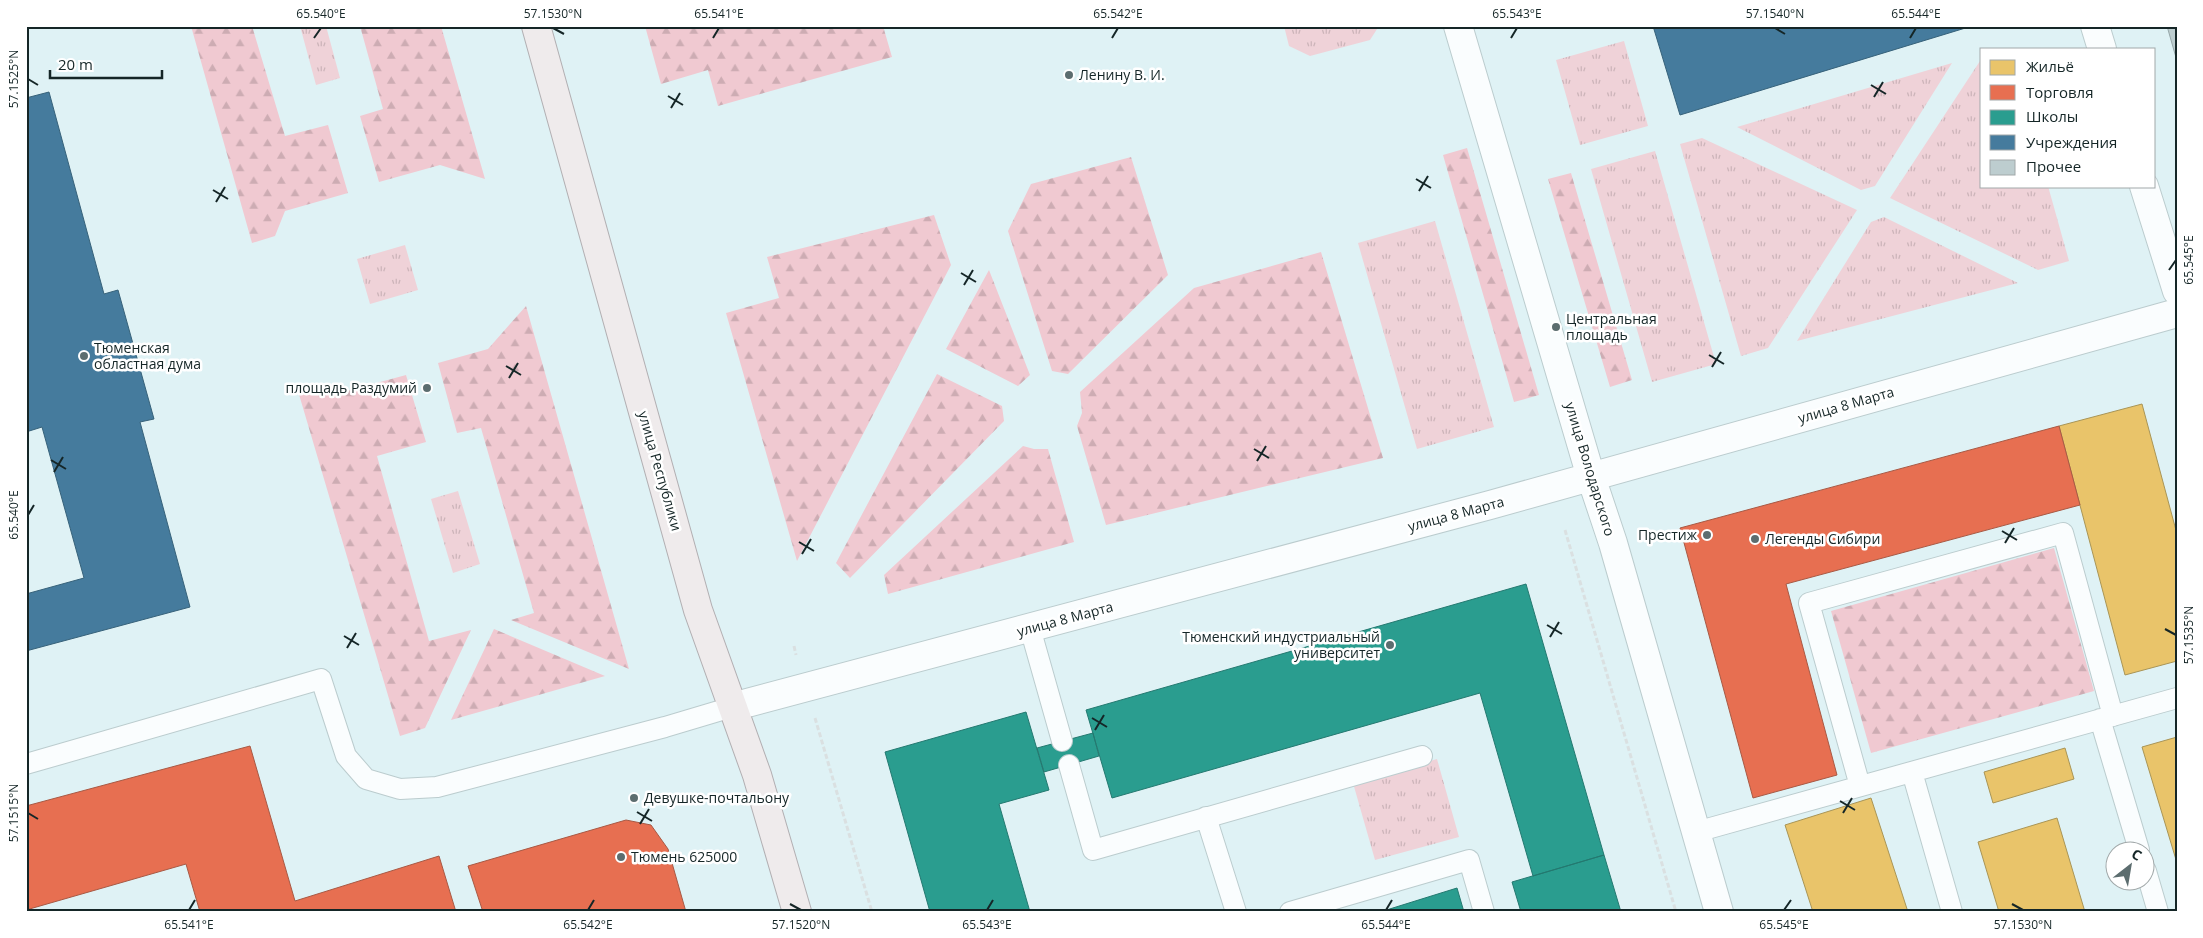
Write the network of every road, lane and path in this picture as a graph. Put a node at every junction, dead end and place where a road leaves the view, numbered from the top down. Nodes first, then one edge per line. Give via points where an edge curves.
1 (536, 26) edge
2 (1458, 26) edge
3 (2095, 26) edge
4 (2102, 48) edge
5 (2145, 188) edge
6 (2177, 291) edge
7 (2177, 313) edge
8 (1591, 477) junction
9 (1565, 530) dead end
10 (1030, 628) junction
11 (794, 646) dead end
12 (806, 689) junction
13 (2177, 698) edge
14 (732, 707) junction
15 (2107, 717) junction
16 (1062, 741) dead end
17 (1422, 756) dead end
18 (26, 764) edge
19 (1069, 765) dead end
20 (1912, 772) junction
21 (1860, 786) junction
22 (1206, 817) junction
23 (1696, 832) junction
24 (2138, 840) edge
25 (2152, 890) edge
26 (798, 912) edge
27 (872, 912) edge
28 (1236, 912) edge
29 (1290, 912) edge
30 (1484, 912) edge
31 (1676, 912) edge
32 (1720, 912) edge
33 (1952, 912) edge
34 (2158, 912) edge

1 - 14 main road, улица Республики via 696,600
2 - 8 street, улица Володарского
3 - 4 street
5 - 6 street
7 - 8 street, улица 8 Марта
8 - 10 street, улица 8 Марта
8 - 23 street, улица Володарского
9 - 31 path
10 - 12 street, улица 8 Марта
10 - 16 lane
11 - 12 path
12 - 14 street, улица 8 Марта
12 - 27 path
13 - 15 lane
14 - 18 lane via 437,787 400,788 366,779 346,756 321,680
14 - 26 main road, улица Республики via 757,775
15 - 20 lane
15 - 21 lane via 2063,533 1809,603
15 - 24 lane
17 - 22 lane
19 - 22 lane via 1093,850
20 - 21 lane
20 - 33 lane
21 - 23 lane
22 - 28 lane
23 - 32 street, улица Володарского
25 - 34 lane
29 - 30 lane via 1469,860

